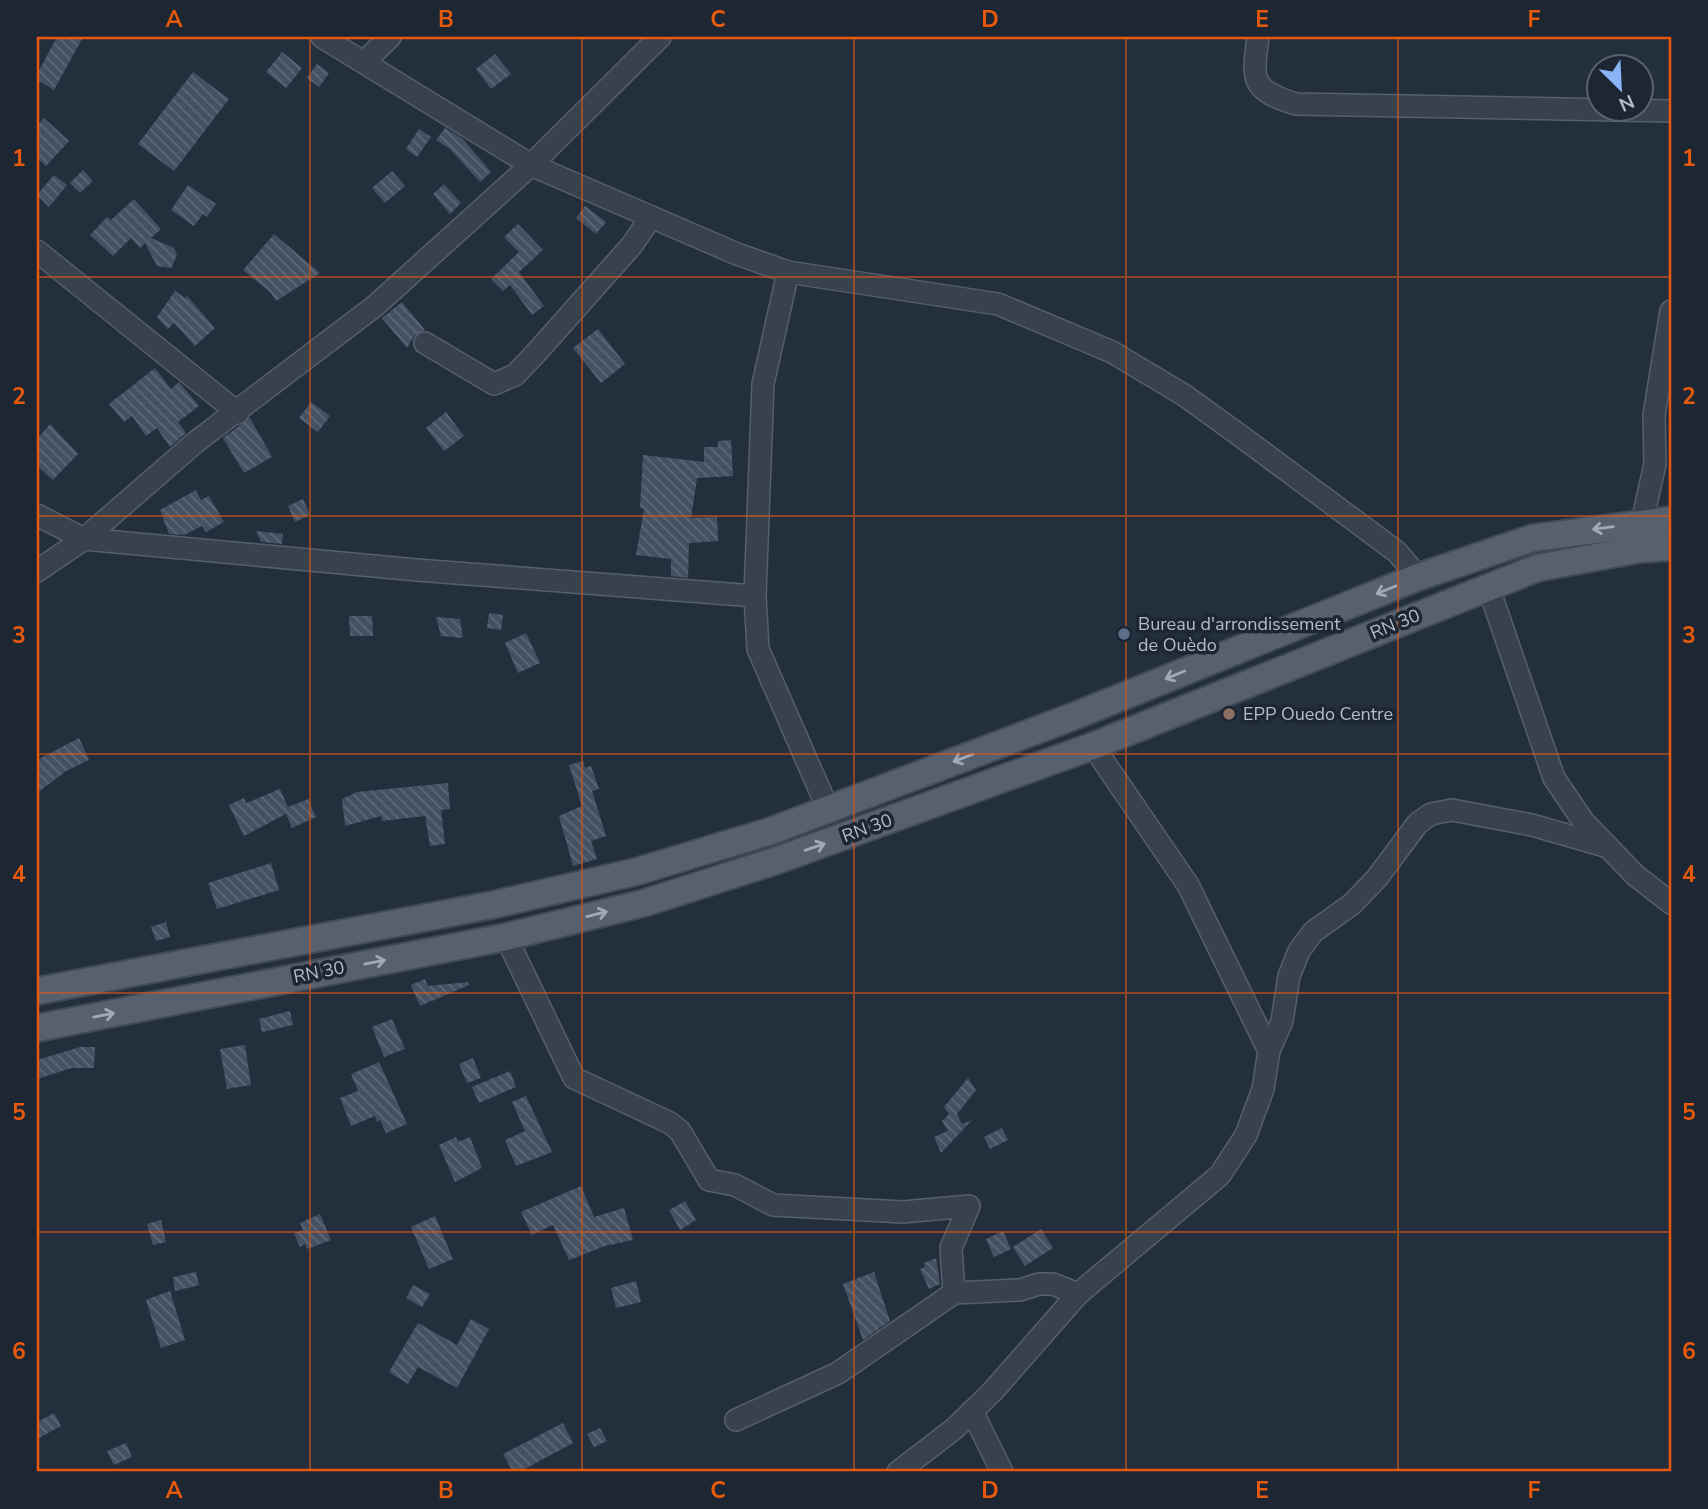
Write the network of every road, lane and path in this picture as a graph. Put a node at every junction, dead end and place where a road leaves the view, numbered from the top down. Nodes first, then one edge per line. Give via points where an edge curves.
1 (322, 37) edge
2 (390, 37) edge
3 (660, 37) edge
4 (1258, 37) edge
5 (364, 62) junction
6 (1671, 111) edge
7 (531, 165) junction
8 (651, 217) junction
9 (37, 251) edge
10 (788, 272) junction
11 (1671, 311) edge
12 (425, 343) dead end
13 (238, 413) junction
14 (1663, 459) edge
15 (37, 515) edge
16 (1671, 520) edge
17 (1642, 522) junction
18 (84, 539) junction
19 (1671, 547) edge
20 (37, 571) edge
21 (1419, 577) junction
22 (1488, 586) junction
23 (755, 596) junction
24 (1093, 746) junction
25 (828, 809) junction
26 (1608, 846) junction
27 (1671, 903) edge
28 (506, 936) junction
29 (37, 991) edge
30 (37, 1028) edge
31 (1269, 1051) junction
32 (954, 1293) junction
33 (1077, 1294) junction
34 (972, 1411) junction
35 (736, 1420) dead end
36 (898, 1472) edge
37 (1002, 1472) edge

1 - 5 street
2 - 5 street
3 - 7 street
4 - 6 street via 1256,78 1269,96 1296,104
5 - 7 street
7 - 8 street
7 - 13 street via 375,306
8 - 10 street
8 - 12 street via 632,245 536,353 505,381 494,384
9 - 13 street
10 - 21 street via 998,304 1112,352 1242,437 1397,552
10 - 23 street via 763,384
11 - 14 street via 1654,415
13 - 18 street via 197,441
14 - 17 street
15 - 18 street
16 - 17 main road, RN 30
17 -> 21 main road, RN 30 via 1534,538
18 - 20 street
18 - 23 street
19 - 22 main road, RN 30 / RN 30 via 1537,568
21 -> 25 main road, RN 30
22 - 24 main road, RN 30 / RN 30
22 - 26 street via 1546,760 1583,821
23 - 25 street via 758,649
28 -> 24 main road, RN 30 / RN 30 via 644,903 778,860
24 - 31 street via 1188,885
25 - 29 main road, RN 30 via 635,872 492,905
26 - 27 street
26 - 31 street via 1452,810 1432,814 1418,823 1352,904 1313,932 1299,951 1289,976 1282,1021
30 -> 28 main road, RN 30 / RN 30
28 - 32 street via 574,1078 670,1123 680,1131 709,1180 735,1185 773,1205 902,1212 969,1206 951,1248
31 - 33 street via 1268,1069 1247,1135 1220,1175
32 - 33 street via 1053,1284
32 - 35 street via 838,1373
33 - 34 street
34 - 36 street
34 - 37 street

